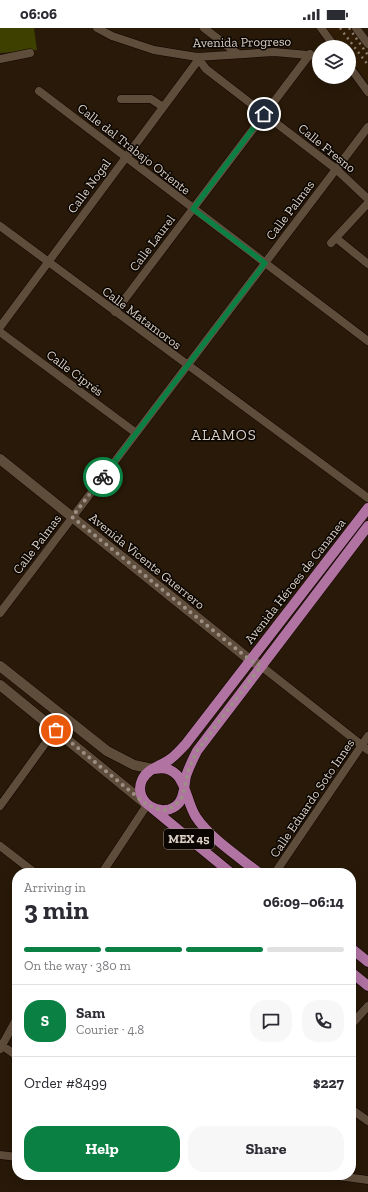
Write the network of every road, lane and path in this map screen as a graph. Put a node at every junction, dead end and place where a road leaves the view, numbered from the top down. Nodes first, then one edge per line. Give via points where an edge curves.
1 (97, 28) edge
2 (204, 28) edge
3 (321, 28) edge
4 (356, 28) edge
5 (330, 40) edge
6 (368, 44) edge
7 (30, 53) dead end
8 (238, 54) junction
9 (310, 54) joint
10 (198, 58) junction
11 (0, 59) edge
12 (356, 76) edge
13 (39, 91) dead end
14 (368, 92) edge
15 (122, 99) dead end
16 (163, 107) junction
17 (264, 114) junction
18 (368, 127) edge
19 (125, 157) junction
20 (336, 169) junction
21 (368, 199) edge
22 (368, 203) edge
23 (193, 209) junction
24 (0, 226) edge
25 (48, 262) junction
26 (265, 263) junction
27 (368, 264) edge
28 (114, 312) junction
29 (0, 327) edge
30 (0, 332) edge
31 (368, 341) edge
32 (187, 366) junction
33 (136, 433) junction
34 (0, 459) edge
35 (368, 498) edge
36 (368, 508) edge
37 (72, 517) junction
38 (368, 526) edge
39 (0, 613) edge
40 (250, 660) junction
41 (0, 666) edge
42 (261, 666) junction
43 (0, 685) edge
44 (56, 730) junction
45 (368, 736) edge
46 (365, 747) edge
47 (108, 751) junction
48 (98, 765) junction
49 (153, 769) junction
50 (184, 787) junction
51 (147, 805) junction
52 (0, 806) edge
53 (0, 846) edge
54 (29, 868) edge
55 (105, 868) edge
56 (225, 868) edge
57 (253, 868) edge
58 (279, 868) edge
59 (356, 952) edge
60 (368, 962) edge
61 (356, 976) edge
62 (368, 986) edge
63 (368, 1006) edge
64 (356, 1019) edge
65 (12, 1027) edge
66 (1, 1046) edge
67 (12, 1053) edge
68 (356, 1113) edge
69 (368, 1121) edge
70 (0, 1155) edge
71 (12, 1156) edge
72 (356, 1178) edge
73 (368, 1180) edge

1 - 10 street, Avenida Progreso via 112,36 154,50
2 - 8 street
3 - 5 street
4 - 6 street
7 - 11 street
8 - 9 street, Avenida Progreso
8 - 10 street, Avenida Progreso
9 - 17 street, Calle Laurel
10 - 16 street, Calle Nogal
10 - 17 street, Calle Fresno via 206,69
12 - 14 street
13 - 19 street, Calle del Trabajo Oriente
15 - 16 street via 151,99
16 - 19 street, Calle Nogal
17 - 20 street, Calle Fresno
17 - 23 street, Calle Laurel
18 - 20 street, Calle Palmas
19 - 23 street, Calle del Trabajo Oriente
19 - 25 street, Calle Nogal
20 - 21 street, Calle Fresno
20 - 26 street, Calle Palmas
22 - 27 street via 333,241
23 - 26 street, Calle del Trabajo Oriente
23 - 28 street, Calle Laurel
24 - 25 street, Calle Matamoros
25 - 28 street, Calle Matamoros
25 - 29 street, Calle Nogal
26 - 31 street, Calle del Trabajo Oriente
26 - 32 street, Calle Palmas
28 - 32 street, Calle Matamoros
30 - 33 street, Calle Ciprés
32 - 33 street, Calle Palmas
32 - 35 street, Calle Matamoros
33 - 37 street, Calle Palmas
34 - 37 street, Avenida Vicente Guerrero
36 - 40 main road, Avenida Héroes de Cananea
37 - 39 street, Calle Palmas
37 - 40 street, Avenida Vicente Guerrero
38 - 42 main road, Avenida Héroes de Cananea / MEX 45
40 - 42 street, Avenida Vicente Guerrero
40 - 49 main road, Avenida Héroes de Cananea via 185,745 170,759
41 - 47 street
42 - 46 street
42 - 50 main road, Avenida Héroes de Cananea / MEX 45 via 197,751
43 - 44 street
44 - 48 street
44 - 52 street
45 - 46 street, Calle Eduardo Soto Innes
46 - 58 street, Calle Eduardo Soto Innes
47 - 48 street
47 - 49 street via 134,765
48 - 51 street
49 - 50 main road, MEX 45 via 172,771
49 - 51 main road, Avenida Héroes de Cananea via 147,773 140,785
50 - 51 main road, Avenida Héroes de Cananea / MEX 45 via 180,801 168,810 154,809
50 - 57 main road, MEX 45 via 191,809 204,827
51 - 55 street
51 - 56 main road, MEX 45
53 - 54 street
59 - 60 main road
61 - 62 main road
63 - 64 street
65 - 66 street
66 - 67 street
68 - 69 street
70 - 71 street
72 - 73 street

